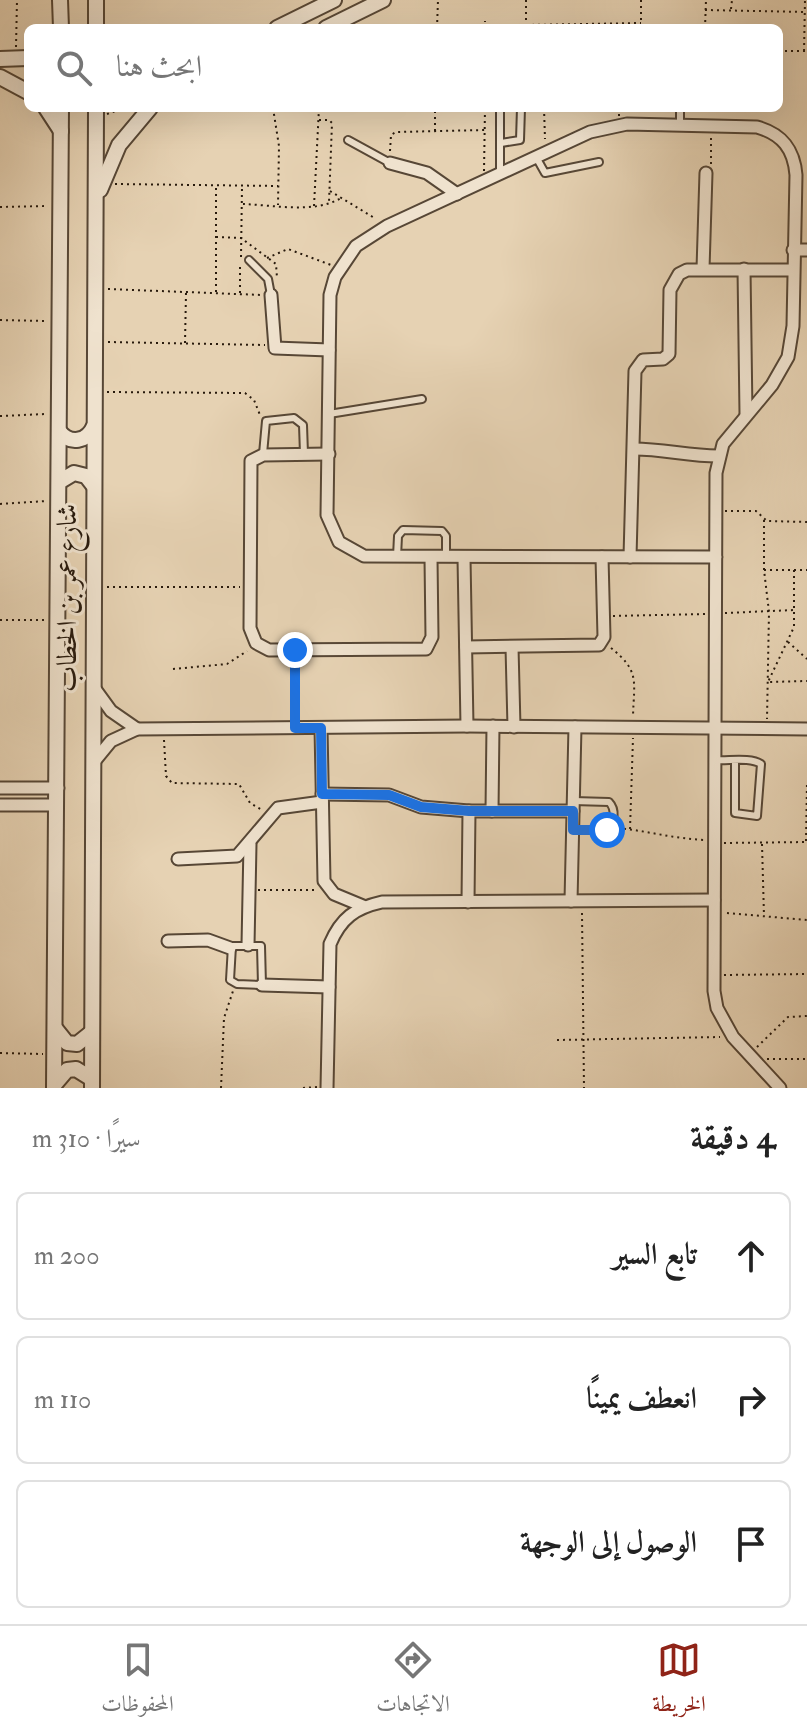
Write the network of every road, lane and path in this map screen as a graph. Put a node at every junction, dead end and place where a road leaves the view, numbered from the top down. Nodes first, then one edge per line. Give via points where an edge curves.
1 (17, 0) edge
2 (60, 0) edge
3 (96, 0) edge
4 (334, 0) edge
5 (383, 0) edge
6 (438, 0) edge
7 (526, 0) edge
8 (641, 0) edge
9 (706, 0) edge
10 (732, 0) edge
11 (805, 0) edge
12 (705, 10) junction
13 (731, 10) junction
14 (805, 12) edge
15 (641, 23) joint
16 (61, 24) edge
17 (96, 24) edge
18 (285, 24) edge
19 (334, 24) edge
20 (437, 24) edge
21 (526, 24) edge
22 (634, 24) edge
23 (705, 24) edge
24 (783, 51) edge
25 (806, 51) edge
26 (0, 59) edge
27 (22, 59) edge
28 (6, 80) edge
29 (24, 90) edge
30 (48, 112) edge
31 (61, 112) edge
32 (147, 112) edge
33 (274, 112) edge
34 (319, 112) edge
35 (435, 112) edge
36 (485, 112) edge
37 (500, 112) edge
38 (521, 112) edge
39 (544, 112) edge
40 (680, 112) edge
41 (96, 113) edge
42 (318, 120) junction
43 (680, 124) junction
44 (711, 125) junction
45 (485, 130) junction
46 (435, 131) junction
47 (61, 132) junction
48 (348, 140) dead end
49 (501, 143) junction
50 (540, 155) junction
51 (599, 162) dead end
52 (390, 163) junction
53 (500, 173) junction
54 (706, 173) joint
55 (484, 181) junction
56 (101, 183) junction
57 (216, 185) junction
58 (243, 185) junction
59 (278, 186) junction
60 (329, 190) junction
61 (457, 194) junction
62 (341, 198) junction
63 (242, 204) junction
64 (278, 205) junction
65 (329, 205) junction
66 (61, 206) junction
67 (314, 206) junction
68 (0, 207) edge
69 (96, 214) junction
70 (387, 226) junction
71 (793, 250) junction
72 (807, 250) edge
73 (267, 258) dead end
74 (249, 260) dead end
75 (339, 269) junction
76 (703, 269) junction
77 (744, 269) junction
78 (793, 270) junction
79 (95, 289) junction
80 (186, 292) junction
81 (216, 293) junction
82 (239, 294) junction
83 (271, 295) junction
84 (0, 320) edge
85 (59, 321) junction
86 (95, 342) junction
87 (185, 344) junction
88 (272, 346) junction
89 (329, 350) junction
90 (94, 391) junction
91 (422, 399) dead end
92 (59, 413) junction
93 (329, 414) junction
94 (746, 414) junction
95 (0, 416) edge
96 (264, 425) junction
97 (94, 426) junction
98 (59, 431) junction
99 (634, 449) junction
100 (304, 454) junction
101 (329, 454) junction
102 (263, 455) junction
103 (718, 456) junction
104 (59, 482) junction
105 (93, 485) junction
106 (59, 501) junction
107 (0, 504) edge
108 (716, 511) junction
109 (764, 520) junction
110 (807, 522) edge
111 (397, 557) junction
112 (602, 557) junction
113 (630, 557) junction
114 (716, 557) junction
115 (431, 558) junction
116 (446, 558) junction
117 (464, 558) junction
118 (764, 570) junction
119 (794, 570) junction
120 (807, 570) edge
121 (93, 587) junction
122 (249, 587) junction
123 (794, 610) junction
124 (769, 612) junction
125 (716, 614) junction
126 (604, 617) junction
127 (0, 620) edge
128 (58, 621) junction
129 (603, 642) junction
130 (787, 642) junction
131 (256, 643) junction
132 (466, 647) junction
133 (512, 647) junction
134 (295, 650) junction
135 (807, 659) edge
136 (173, 669) dead end
137 (807, 681) edge
138 (768, 682) junction
139 (92, 685) junction
140 (467, 726) junction
141 (493, 726) junction
142 (633, 726) junction
143 (514, 727) junction
144 (575, 727) junction
145 (715, 727) junction
146 (295, 728) junction
147 (321, 728) junction
148 (767, 728) junction
149 (137, 729) junction
150 (163, 729) junction
151 (807, 729) edge
152 (715, 760) junction
153 (735, 761) junction
154 (93, 763) junction
155 (807, 782) edge
156 (0, 788) edge
157 (58, 788) junction
158 (807, 791) edge
159 (322, 798) junction
160 (0, 805) edge
161 (57, 805) junction
162 (573, 806) junction
163 (469, 811) junction
164 (492, 811) junction
165 (271, 813) junction
166 (611, 827) junction
167 (630, 829) junction
168 (573, 830) junction
169 (715, 842) junction
170 (806, 842) edge
171 (762, 843) junction
172 (250, 844) junction
173 (178, 859) dead end
174 (249, 890) junction
175 (329, 891) junction
176 (577, 901) junction
177 (468, 902) junction
178 (363, 906) junction
179 (714, 906) junction
180 (764, 916) junction
181 (807, 920) edge
182 (168, 941) dead end
183 (248, 945) junction
184 (230, 948) junction
185 (807, 974) edge
186 (714, 975) junction
187 (237, 984) junction
188 (262, 985) junction
189 (329, 987) junction
190 (807, 1016) edge
191 (55, 1028) junction
192 (92, 1032) junction
193 (733, 1037) junction
194 (582, 1039) junction
195 (557, 1040) dead end
196 (0, 1053) edge
197 (56, 1054) junction
198 (752, 1057) junction
199 (807, 1059) edge
200 (92, 1084) edge
201 (54, 1086) edge
202 (221, 1088) edge
203 (303, 1088) edge
204 (327, 1088) edge
205 (584, 1088) edge
206 (780, 1088) edge

1 - 27 path
2 - 16 street
3 - 17 street
4 - 18 street
5 - 19 street
6 - 20 path
7 - 21 path
8 - 15 path
9 - 12 path
10 - 13 path
11 - 14 path
12 - 13 path
12 - 23 path
13 - 14 path
14 - 25 path
15 - 22 path
24 - 25 path
26 - 27 street
27 - 28 street
28 - 29 street
30 - 47 street
31 - 47 street, شارع عمر بن الخطاب
32 - 56 street via 119,145
33 - 59 path
34 - 42 path
35 - 46 path
36 - 45 path
37 - 49 lane
38 - 49 lane via 520,140
39 - 50 path
40 - 43 lane
41 - 69 street, شارع عمر بن الخطاب
42 - 60 path via 332,123
42 - 67 path
43 - 44 street
43 - 50 street via 608,127
44 - 54 path via 712,159
44 - 71 street via 757,127 790,149 796,175
45 - 46 path
45 - 55 path
46 - 52 path via 393,132
47 - 66 street, شارع عمر بن الخطاب
48 - 52 lane
49 - 53 lane
50 - 51 lane via 545,173
50 - 53 street
52 - 61 street via 427,173
53 - 55 street
54 - 76 street
55 - 61 street
56 - 57 path
56 - 69 street
57 - 58 path
57 - 81 path
58 - 59 path
58 - 63 path
59 - 64 path
60 - 62 path
60 - 65 path
61 - 70 street
62 - 65 path
62 - 70 path
63 - 64 path
63 - 82 path
64 - 67 path
65 - 67 path
66 - 68 path
66 - 85 street, شارع عمر بن الخطاب
69 - 79 street, شارع عمر بن الخطاب
70 - 75 street via 356,246
71 - 72 street
71 - 78 street
73 - 75 path via 288,249
74 - 83 lane via 268,279
75 - 89 street via 330,295
76 - 77 street
76 - 99 street via 679,274 670,290 669,354 637,366
77 - 78 street
77 - 94 street
78 - 94 street via 788,357
79 - 80 path
79 - 86 street, شارع عمر بن الخطاب
80 - 81 path
80 - 87 path
81 - 82 path
82 - 83 path
83 - 88 street
84 - 85 path
85 - 92 street, شارع عمر بن الخطاب
86 - 87 path
86 - 90 street, شارع عمر بن الخطاب
87 - 88 path
88 - 89 street
89 - 93 street
90 - 96 path via 245,393 254,400
90 - 97 street, شارع عمر بن الخطاب
91 - 93 lane
92 - 95 path
92 - 98 street, شارع عمر بن الخطاب
93 - 101 street
94 - 103 street
96 - 100 lane via 269,419 302,421
96 - 102 lane
97 - 98 street via 78,440
97 - 105 street, شارع عمر بن الخطاب
98 - 104 street, شارع عمر بن الخطاب
99 - 103 street
99 - 113 street
100 - 101 street
100 - 102 street
101 - 111 street via 327,515 339,542 364,556
102 - 122 street via 256,456 249,468
103 - 108 street
104 - 105 street via 74,473
104 - 106 street, شارع عمر بن الخطاب
105 - 121 street, شارع عمر بن الخطاب
106 - 107 path
106 - 128 street, شارع عمر بن الخطاب
108 - 109 path via 756,511
108 - 114 street
109 - 110 path
109 - 118 path
111 - 115 street
111 - 116 lane via 403,530 442,531
112 - 113 street
112 - 117 street
112 - 126 street
113 - 114 street
114 - 125 street
115 - 116 street
115 - 134 street via 432,637 426,649
116 - 117 street
117 - 132 street
118 - 119 path
118 - 124 path
119 - 120 path
119 - 123 path
121 - 122 path
121 - 139 street, شارع عمر بن الخطاب
122 - 131 street via 250,628
123 - 124 path
123 - 130 path
124 - 125 path
124 - 138 path
125 - 126 path
125 - 145 street
126 - 129 street
127 - 128 path
128 - 157 street, شارع عمر بن الخطاب
129 - 133 street
129 - 142 path via 632,668
130 - 135 path
130 - 138 path
131 - 134 street via 269,650
131 - 136 path via 227,664
132 - 133 street
132 - 140 street
133 - 143 street
134 - 146 path
137 - 138 path
138 - 148 path
139 - 149 street via 111,711
139 - 154 street, شارع عمر بن الخطاب
140 - 141 street
140 - 147 street
141 - 143 street
141 - 164 street
142 - 144 street
142 - 145 street
142 - 167 path
143 - 144 street
144 - 162 street
145 - 148 street
145 - 152 street
146 - 147 street
146 - 150 street
147 - 159 street
148 - 151 street
149 - 150 street
149 - 154 street via 111,741
150 - 165 path via 166,776 172,783 239,784 254,807
152 - 153 lane
152 - 169 street
153 - 153 lane via 761,764 757,816 735,813
154 - 192 street, شارع عمر بن الخطاب
155 - 158 path
156 - 157 street
157 - 161 street, شارع عمر بن الخطاب
158 - 170 path
159 - 163 street via 389,795 421,807
159 - 165 street
159 - 175 street via 324,881
160 - 161 street
161 - 191 street, شارع عمر بن الخطاب
162 - 164 street
162 - 166 lane via 609,802
162 - 168 street
163 - 164 street
163 - 177 street
165 - 172 street
166 - 167 path
166 - 168 lane
167 - 169 path
168 - 176 street
169 - 171 path
169 - 179 street
170 - 171 path
171 - 180 path
172 - 173 street via 229,859
172 - 174 street
174 - 175 path
174 - 183 street
175 - 178 street
176 - 177 street
176 - 179 street
176 - 194 path
177 - 178 street
178 - 189 street via 348,915 330,944
179 - 180 path
179 - 186 street
180 - 181 path
182 - 184 street via 208,940
183 - 184 lane
183 - 188 lane via 262,948
184 - 187 lane via 229,977
185 - 186 path
186 - 193 street via 717,1008
187 - 188 lane
187 - 202 path via 224,1018
188 - 189 street
189 - 204 street
190 - 198 path via 785,1019
191 - 192 street via 67,1043 77,1044
191 - 197 street, شارع عمر بن الخطاب
192 - 200 street, شارع عمر بن الخطاب
193 - 194 path
193 - 198 street
194 - 195 path
194 - 205 path
196 - 197 path
197 - 201 street, شارع عمر بن الخطاب
198 - 199 path
198 - 206 street
200 - 201 street via 76,1069 67,1070
203 - 204 path

